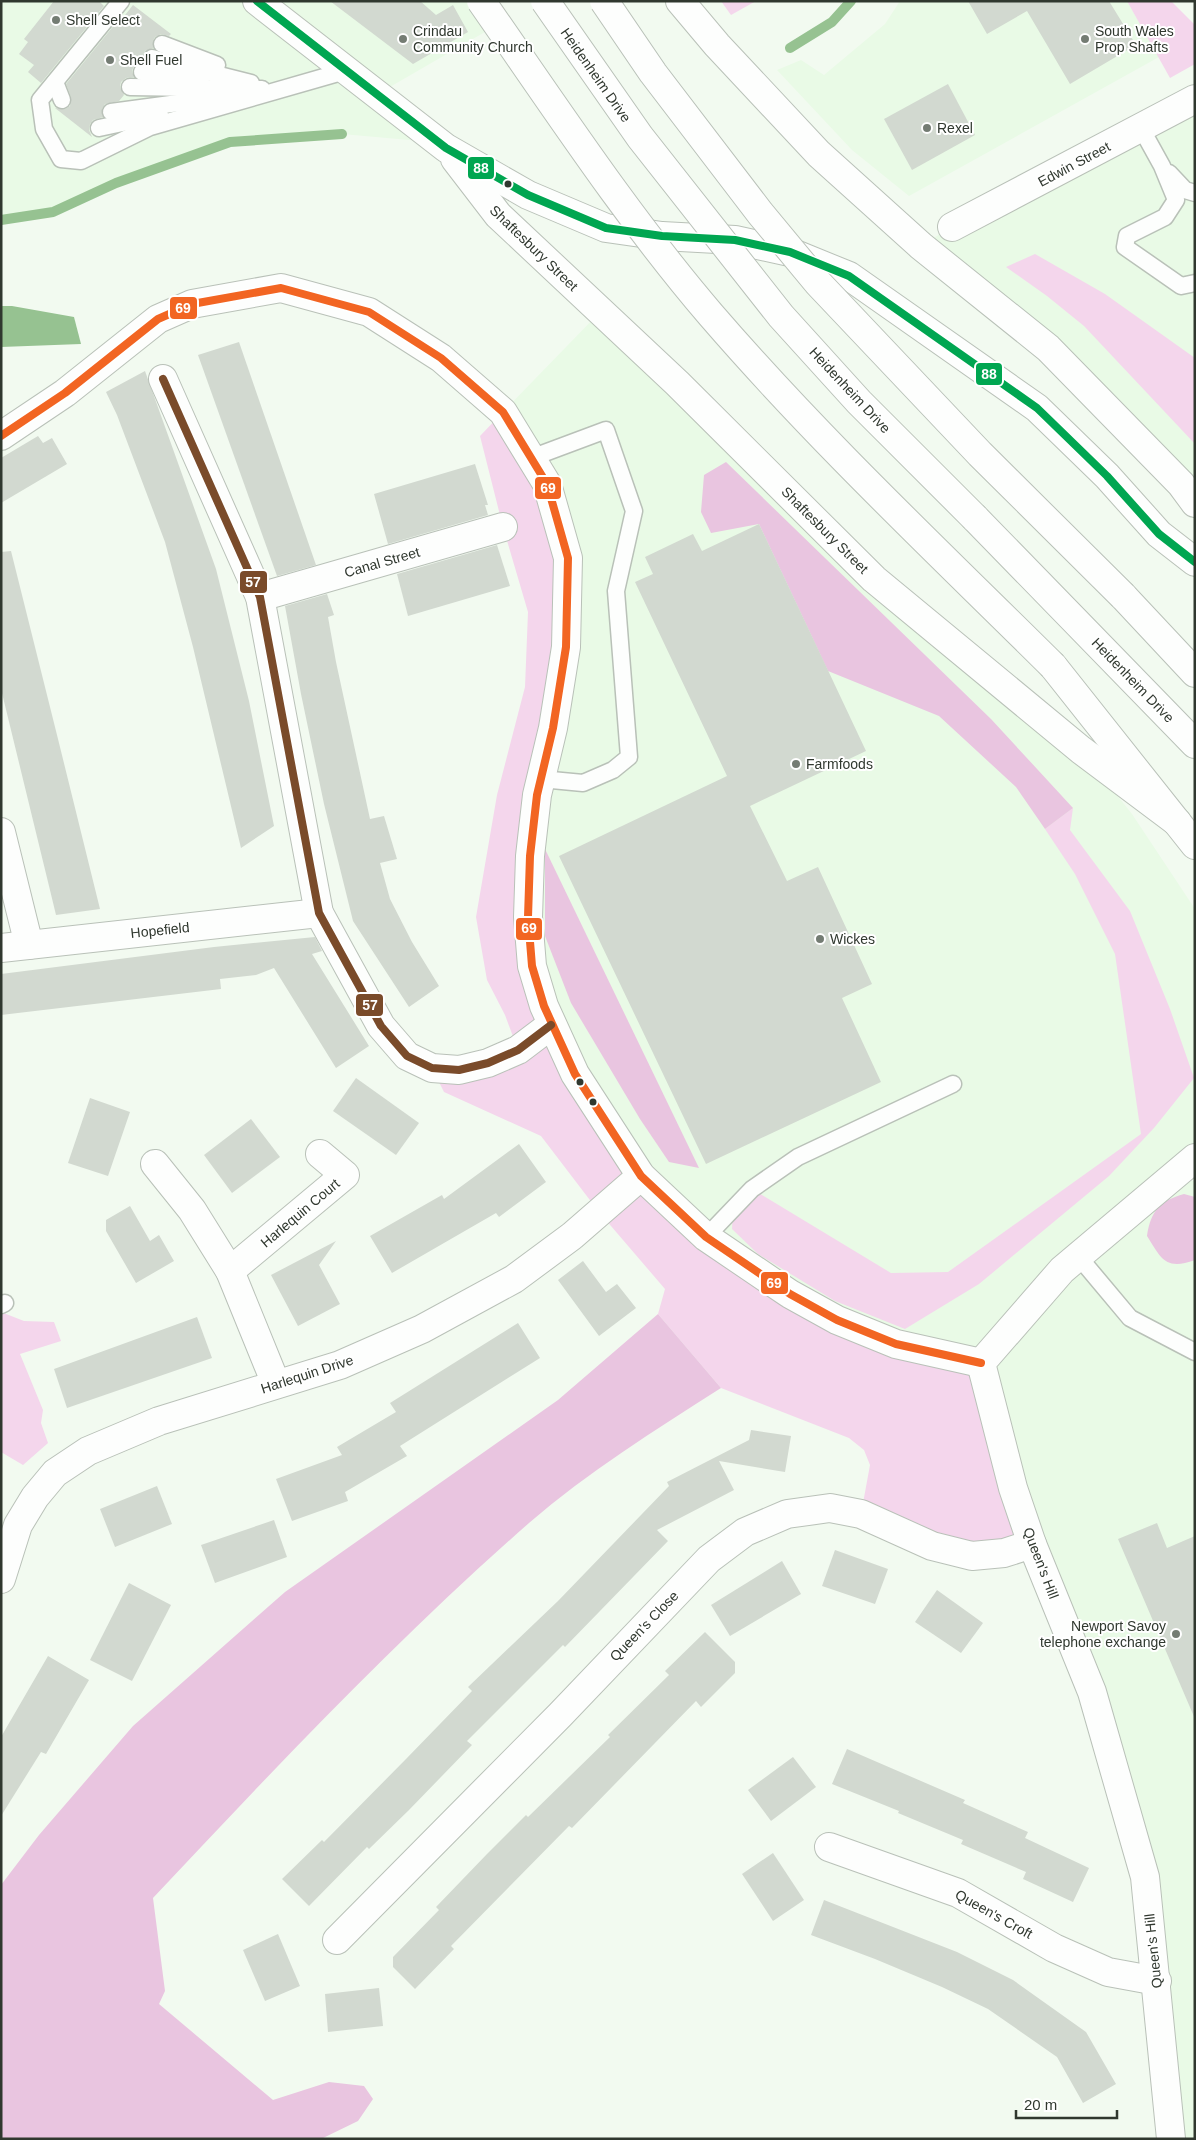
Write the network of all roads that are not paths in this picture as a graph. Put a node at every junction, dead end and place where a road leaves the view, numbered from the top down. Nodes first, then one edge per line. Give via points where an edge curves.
1 (257, 1) edge
2 (481, 1) edge
3 (545, 1) edge
4 (604, 1) edge
5 (680, 1) edge
6 (117, 14) edge
7 (162, 44) dead end
8 (152, 58) dead end
9 (345, 70) junction
10 (142, 72) dead end
11 (70, 74) junction
12 (130, 87) dead end
13 (280, 90) junction
14 (1195, 99) edge
15 (62, 100) dead end
16 (115, 107) dead end
17 (99, 128) dead end
18 (1140, 128) junction
19 (446, 148) junction
20 (1162, 166) junction
21 (1195, 193) edge
22 (952, 227) dead end
23 (1195, 283) edge
24 (163, 380) dead end
25 (1, 436) edge
26 (531, 458) junction
27 (1188, 493) edge
28 (504, 527) dead end
29 (1195, 562) edge
30 (260, 597) junction
31 (1195, 673) edge
32 (1195, 744) edge
33 (541, 779) junction
34 (1177, 822) junction
35 (1, 832) edge
36 (1195, 845) edge
37 (320, 913) junction
38 (29, 945) junction
39 (1, 948) edge
40 (551, 1025) junction
41 (953, 1084) dead end
42 (320, 1154) dead end
43 (1195, 1158) edge
44 (154, 1164) dead end
45 (641, 1176) junction
46 (1182, 1180) edge
47 (706, 1237) junction
48 (1078, 1256) junction
49 (230, 1271) junction
50 (1195, 1352) edge
51 (981, 1363) junction
52 (276, 1384) junction
53 (1032, 1544) junction
54 (1, 1579) edge
55 (829, 1847) dead end
56 (337, 1940) dead end
57 (1157, 1981) junction
58 (1172, 2139) edge

1 - 9 main road
2 - 34 main road, bridge via 623,203 709,312 767,379 1053,666
3 - 32 main road, Heidenheim Drive, bridge via 640,137 781,316 859,402
4 - 31 main road, bridge via 653,73 818,283
5 - 27 main road via 819,154 921,246 1048,348
6 - 11 lane
7 - 13 lane
8 - 13 lane
9 - 13 lane
9 - 19 main road
10 - 13 lane
11 - 13 lane via 40,100 44,128 61,159 81,161 150,127
11 - 15 lane
12 - 13 lane
13 - 16 lane
13 - 17 lane
14 - 18 main road, Edwin Street
18 - 20 lane
18 - 22 main road, Edwin Street
19 - 29 main road, Shaftesbury Street via 528,195 606,228 662,236 735,240 790,252 849,276 1037,408 1107,476 1159,534
19 - 34 main road, Shaftesbury Street via 498,215 677,383 874,579 1080,750
20 - 21 lane via 1185,190
20 - 23 lane via 1176,200 1165,217 1127,236 1125,247 1181,286
24 - 30 main road
25 - 26 main road via 65,393 158,318 192,304 281,288 369,312 441,358 503,412
26 - 33 main road via 547,484 568,558 566,647
26 - 33 lane via 606,430 634,511 616,591 629,757 613,770 583,783
28 - 30 main road, Canal Street
30 - 37 main road
33 - 40 main road via 530,856 528,917 532,966
34 - 36 main road
35 - 38 main road
37 - 38 main road, Hopefield
37 - 40 main road via 382,1026 407,1056 432,1068 459,1070 488,1063 518,1050
38 - 39 main road, Hopefield
40 - 45 main road via 575,1074
41 - 47 lane via 798,1157 752,1189
42 - 49 main road, Harlequin Court via 345,1175
43 - 46 main road
44 - 49 main road via 192,1210
45 - 47 main road
45 - 52 main road, Harlequin Drive via 572,1236 514,1279 422,1329 340,1365
46 - 48 main road
47 - 51 main road via 790,1294 837,1320 896,1344
48 - 50 lane via 1130,1318
48 - 51 main road
49 - 52 main road
51 - 53 main road, Queen's Hill via 1013,1488
52 - 54 main road, Harlequin Drive via 159,1421 88,1450 55,1473 18,1525
53 - 56 main road, Queen's Close via 1004,1553 972,1556 932,1546 861,1514 830,1508 787,1514 745,1532 709,1559
53 - 57 main road, Queen's Hill via 1092,1692 1145,1877
55 - 57 main road, Queen's Croft via 958,1893 1054,1948 1108,1972
57 - 58 main road, Queen's Hill

